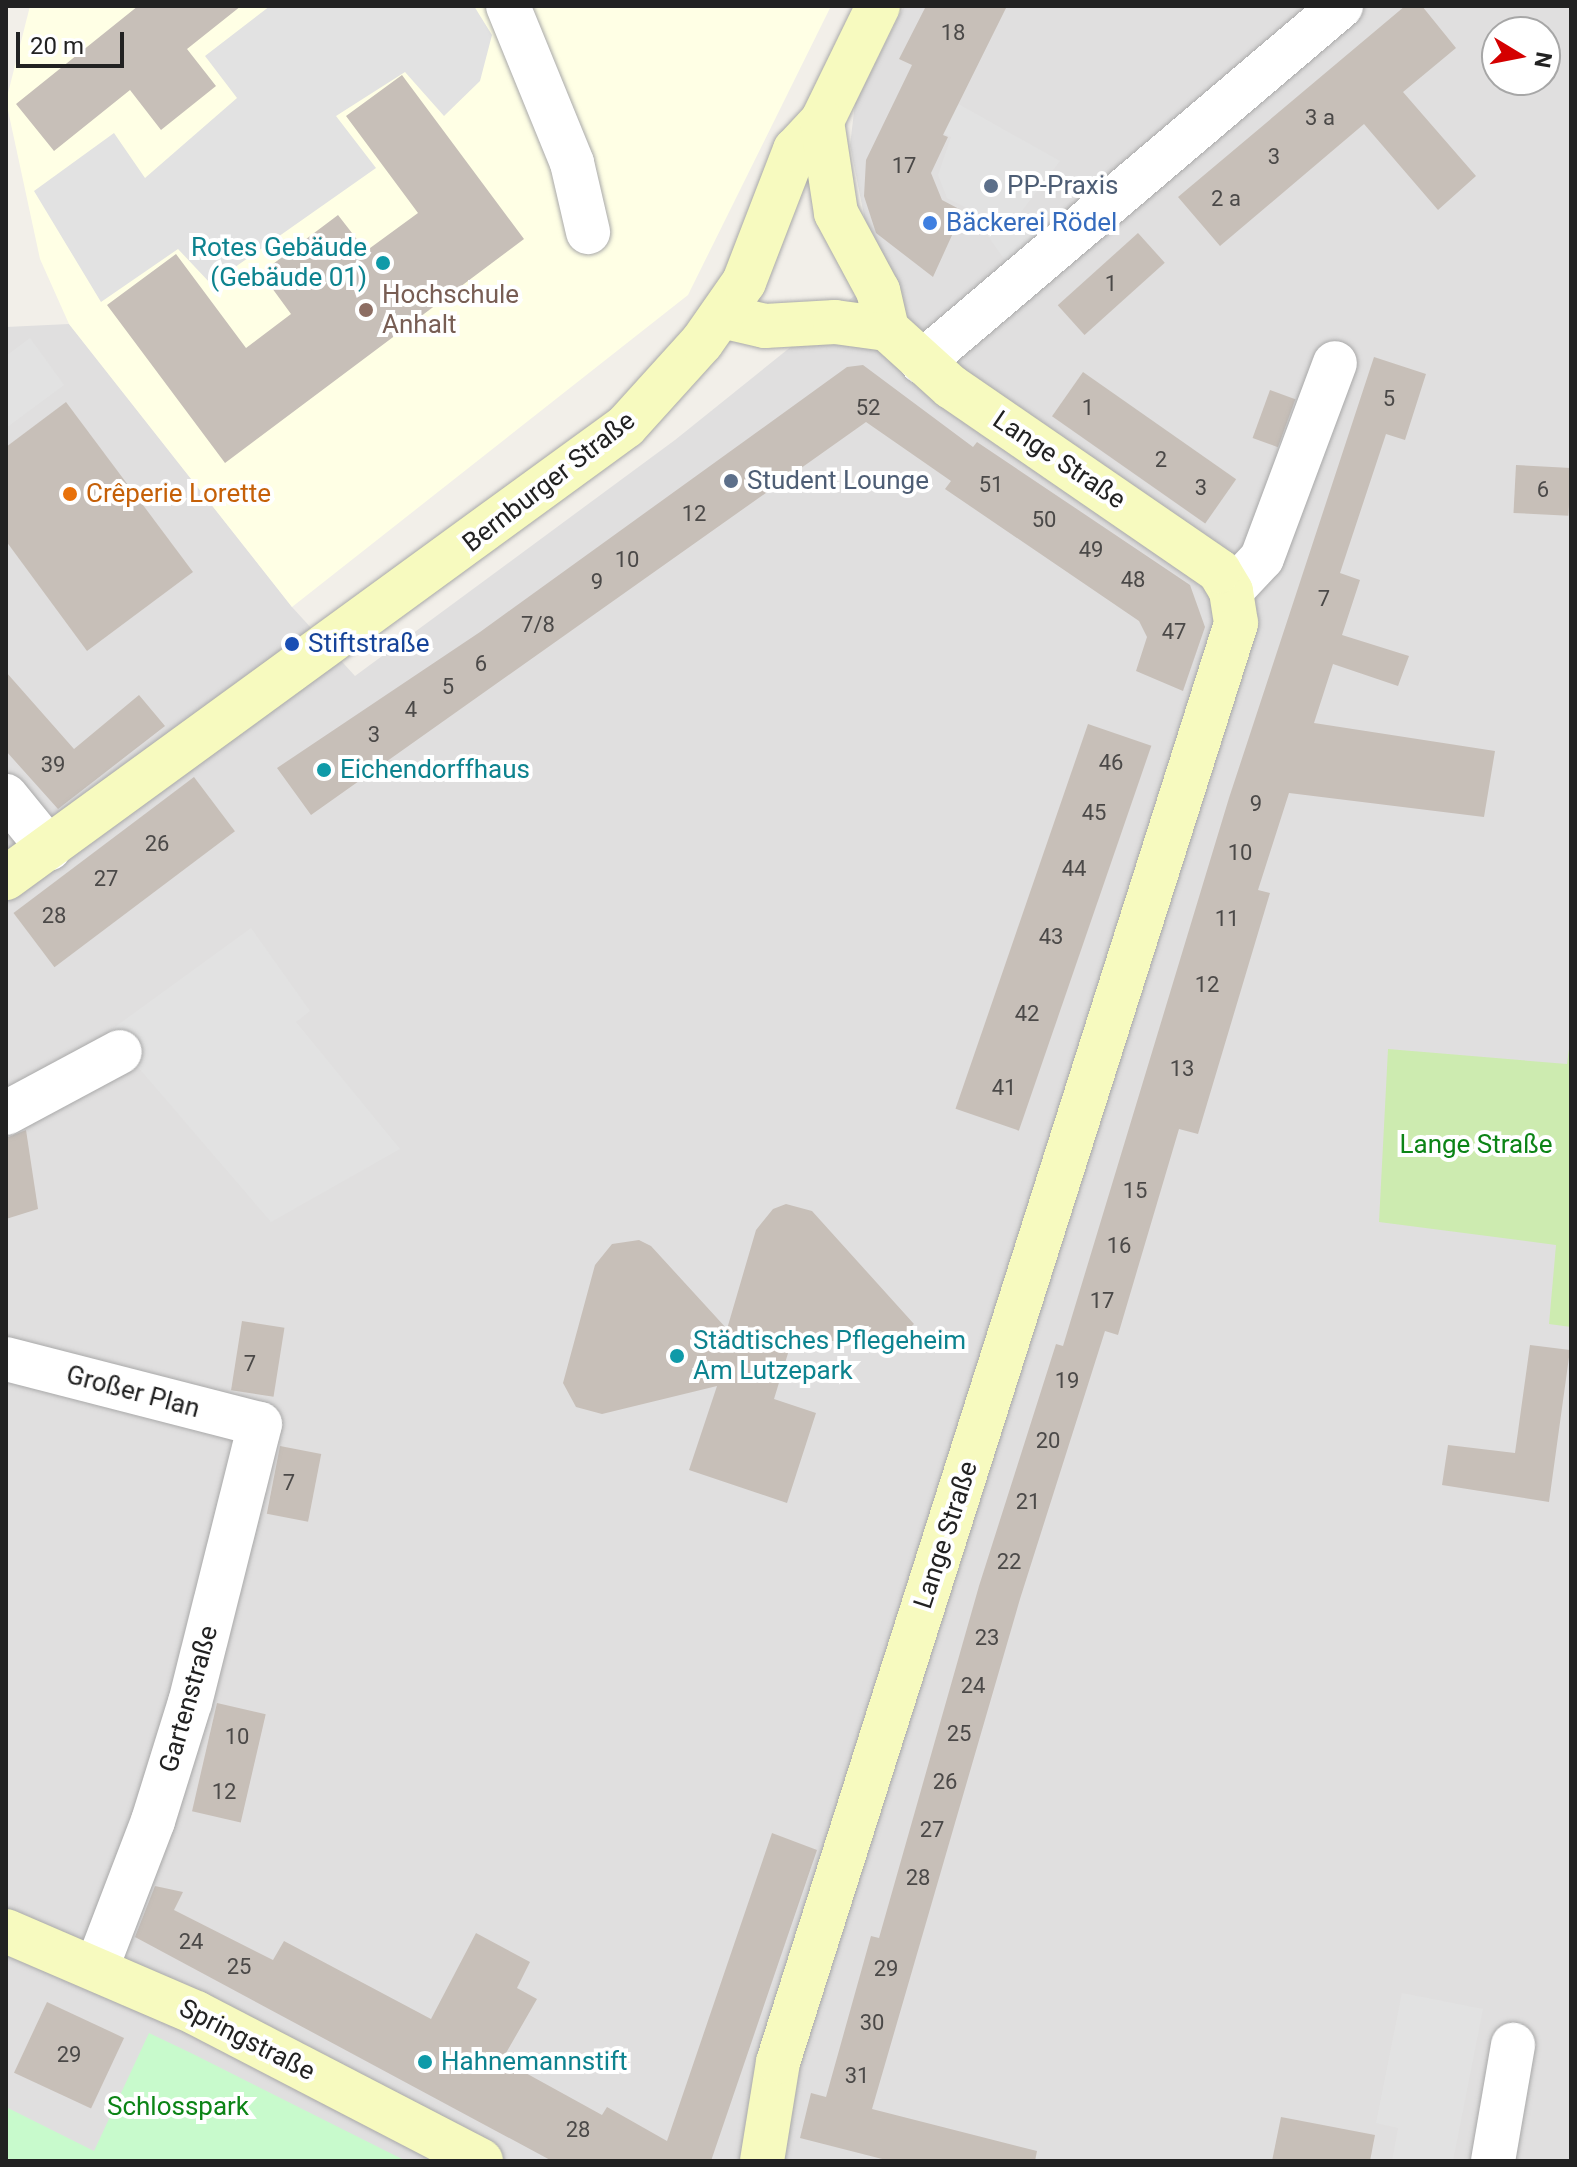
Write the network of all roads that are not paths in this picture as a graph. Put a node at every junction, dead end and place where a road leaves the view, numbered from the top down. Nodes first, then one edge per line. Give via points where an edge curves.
1 (508, 6) edge
2 (878, 6) edge
3 (1341, 6) edge
4 (822, 121) junction
5 (588, 232) dead end
6 (722, 316) junction
7 (887, 329) junction
8 (922, 362) junction
9 (1335, 363) dead end
10 (1231, 591) junction
11 (6, 796) edge
12 (49, 849) junction
13 (6, 878) edge
14 (120, 1052) dead end
15 (6, 1113) edge
16 (6, 1359) edge
17 (260, 1424) joint
18 (6, 1931) edge
19 (97, 1967) junction
20 (1513, 2045) dead end
21 (481, 2161) edge
22 (762, 2161) edge
23 (1493, 2161) edge

1 - 5 street via 572,163
2 - 4 main road, Bernburger Straße
3 - 8 street
4 - 6 main road, Bernburger Straße via 795,150 744,282
4 - 7 main road via 836,213 878,291
6 - 7 main road via 765,326 835,322
6 - 12 main road, Bernburger Straße via 657,395 572,470
7 - 8 main road, Lange Straße
8 - 10 main road, Lange Straße via 1199,555
9 - 10 street via 1262,558
10 - 22 main road, Lange Straße via 1233,636 1135,929 778,2062
11 - 12 street
12 - 13 main road, Bernburger Straße
14 - 15 street
16 - 17 street, Großer Plan
17 - 19 street, Gartenstraße via 190,1702 153,1821
18 - 19 main road, Springstraße
19 - 21 main road, Springstraße
20 - 23 street

